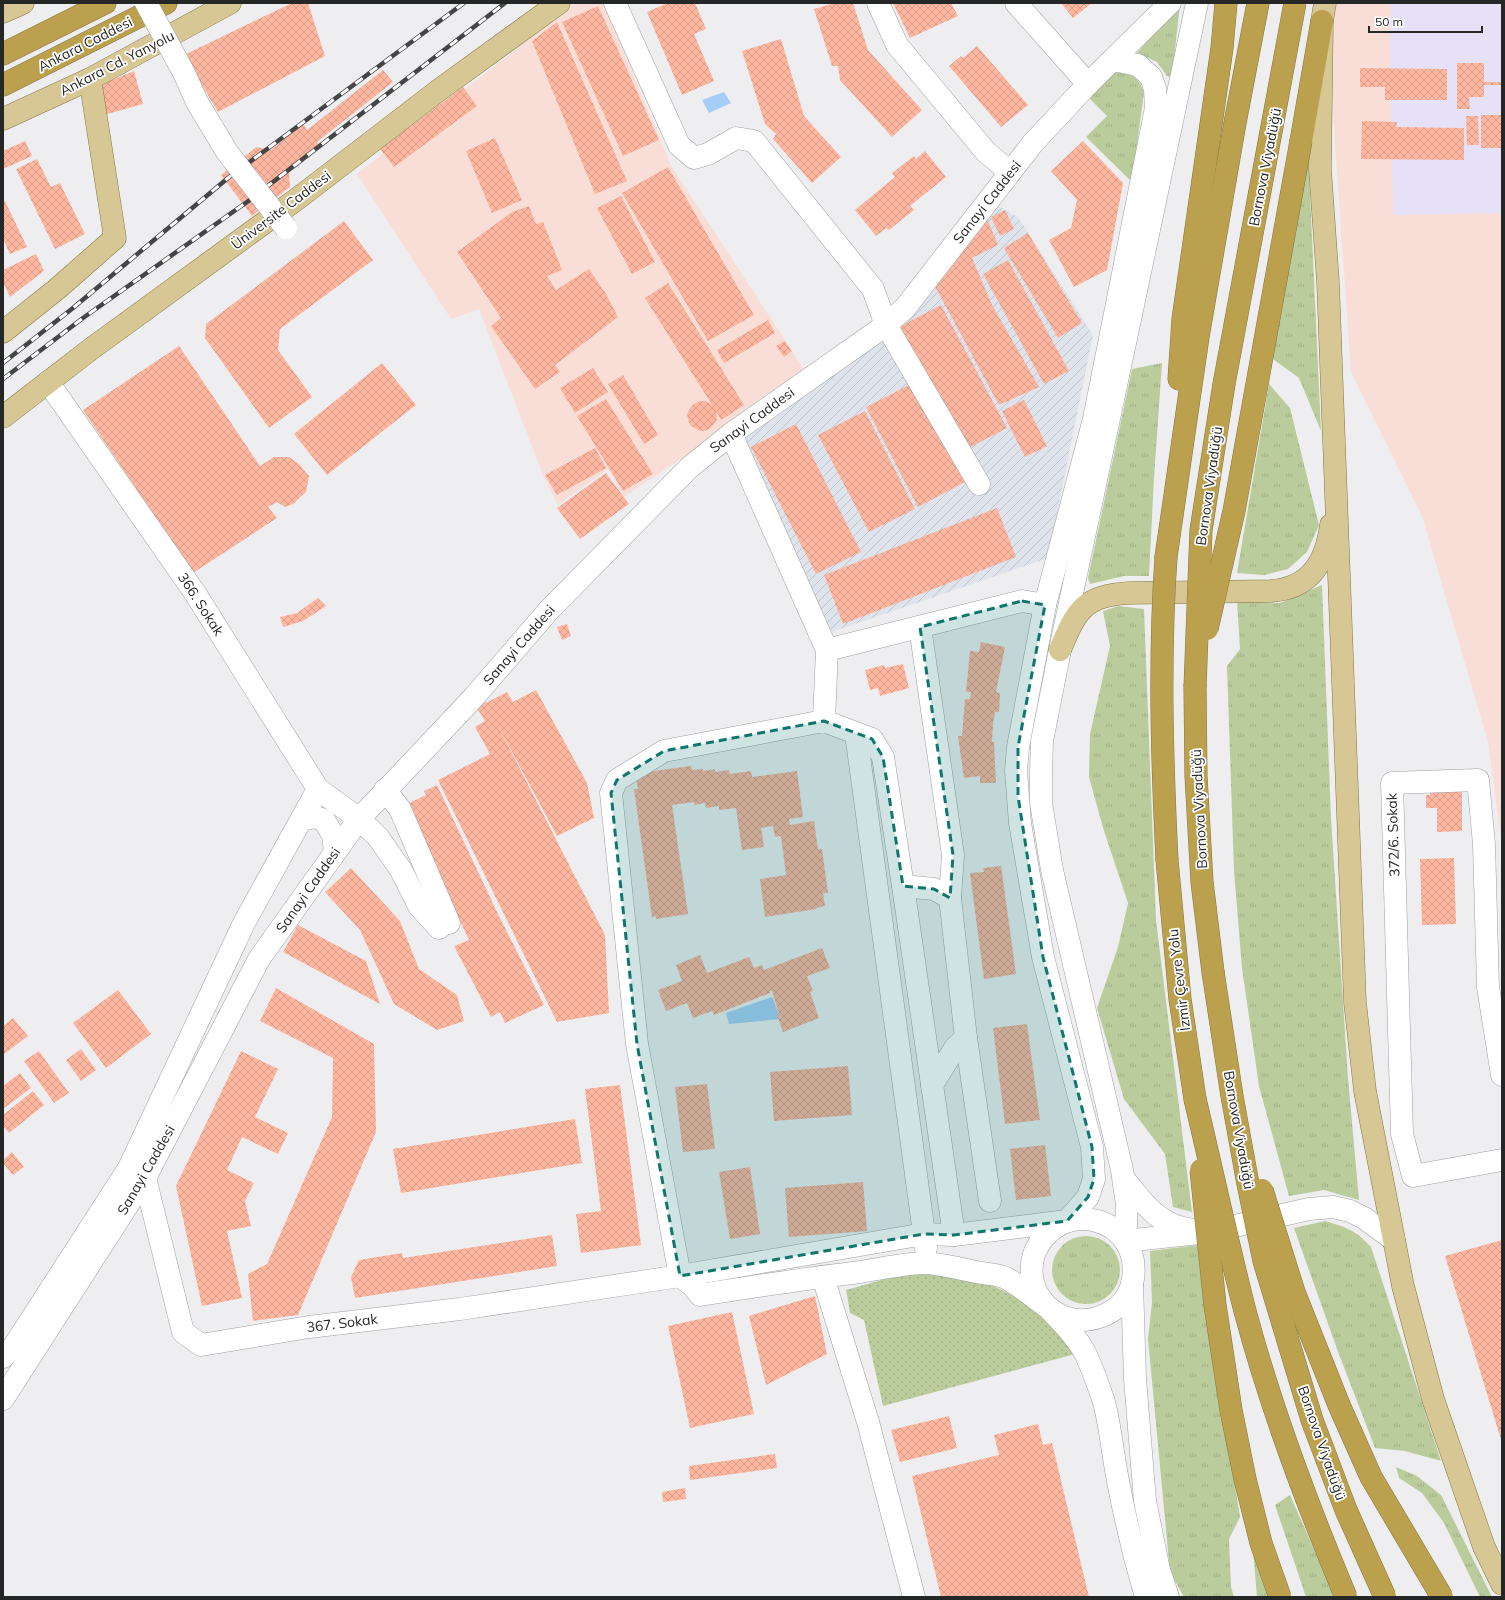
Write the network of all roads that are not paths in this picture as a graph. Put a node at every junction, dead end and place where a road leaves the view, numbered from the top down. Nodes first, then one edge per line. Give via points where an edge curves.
1 (23, 3) edge
2 (106, 3) edge
3 (166, 3) edge
4 (230, 3) edge
5 (559, 3) edge
6 (615, 3) edge
7 (878, 3) edge
8 (1016, 3) edge
9 (1170, 3) edge
10 (1197, 3) edge
11 (1226, 3) edge
12 (1258, 3) edge
13 (1295, 3) edge
14 (142, 10) edge
15 (3, 12) edge
16 (1324, 12) edge
17 (3, 54) edge
18 (1113, 60) junction
19 (90, 79) junction
20 (1088, 84) junction
21 (3, 85) edge
22 (3, 99) edge
23 (3, 119) edge
24 (1010, 172) junction
25 (286, 228) dead end
26 (886, 325) junction
27 (3, 332) edge
28 (48, 382) junction
29 (3, 417) edge
30 (731, 434) junction
31 (979, 484) dead end
32 (1336, 489) junction
33 (1166, 557) junction
34 (1045, 605) junction
35 (920, 627) junction
36 (827, 650) junction
37 (1060, 650) junction
38 (1195, 687) junction
39 (824, 721) junction
40 (856, 734) junction
41 (318, 789) junction
42 (385, 790) junction
43 (358, 819) junction
44 (301, 820) junction
45 (335, 852) junction
46 (903, 886) junction
47 (950, 898) junction
48 (966, 1038) junction
49 (1502, 1075) edge
50 (932, 1085) junction
51 (1232, 1096) junction
52 (1195, 1099) junction
53 (1502, 1160) edge
54 (137, 1173) junction
55 (1123, 1179) junction
56 (990, 1201) dead end
57 (1067, 1221) junction
58 (1208, 1232) junction
59 (924, 1234) junction
60 (954, 1235) junction
61 (1394, 1240) junction
62 (1125, 1241) junction
63 (928, 1264) junction
64 (680, 1276) junction
65 (823, 1277) junction
66 (1132, 1284) junction
67 (1048, 1307) junction
68 (3, 1357) edge
69 (3, 1399) edge
70 (1484, 1547) junction
71 (1502, 1572) edge
72 (1502, 1584) edge
73 (914, 1597) edge
74 (1146, 1597) edge
75 (1168, 1597) edge
76 (1280, 1597) edge
77 (1346, 1597) edge
78 (1385, 1597) edge
79 (1442, 1597) edge

1 - 15 main road
2 - 17 highway, Ankara Caddesi
3 - 14 highway, Ankara Caddesi
4 - 19 main road, Ankara Cd. Yanyolu
5 - 28 main road, Üniversite Caddesi
6 - 26 street via 679,145 694,158 708,154 736,138 754,141 873,289
7 - 24 street via 897,45 986,152
8 - 20 street
9 - 18 street, Sanayi Caddesi
10 - 37 street
11 - 33 highway via 1222,48 1183,319
12 - 33 highway via 1198,337
13 - 38 highway, Bornova Viyadüğü, bridge via 1224,384 1201,530
14 - 21 highway, Ankara Caddesi
14 - 22 highway
14 - 25 street, bridge via 184,73 197,102 228,152
16 - 32 main road via 1320,169 1328,282
16 - 38 highway, bridge via 1234,511
18 - 20 street, Sanayi Caddesi
18 - 34 street via 1138,65 1151,77 1155,89 1156,108 1094,419
19 - 23 main road, Ankara Cd. Yanyolu
19 - 27 main road via 115,238
20 - 24 street, Sanayi Caddesi via 1033,143
24 - 26 street, Sanayi Caddesi via 905,308
26 - 30 street, Sanayi Caddesi
26 - 31 street
28 - 29 main road, Üniversite Caddesi
28 - 41 street, 366. Sokak via 195,593
30 - 36 street
30 - 42 street, Sanayi Caddesi via 690,466 549,610 474,697
32 - 37 main road via 1329,536 1322,558 1318,567 1303,582 1284,590 1106,595 1087,604 1076,615
32 - 61 main road via 1355,1002 1365,1092
33 - 52 highway, İzmir Çevre Yolu, bridge via 1161,671 1167,860 1180,999
34 - 35 street via 1022,601
34 - 57 street via 1018,747 1016,771 1020,823 1043,957 1092,1147 1094,1179 1088,1197
35 - 36 street
35 - 47 street via 953,855
36 - 39 street
37 - 55 street via 1042,741 1042,804 1052,870
38 - 51 highway, Bornova Viyadüğü, bridge via 1196,776 1202,882
39 - 40 street
39 - 64 street via 664,751 617,780 610,793 637,1044
40 - 46 street via 872,739 883,757
40 - 59 street
41 - 43 street, 366. Sokak
41 - 44 street, Sanayi Caddesi
42 - 43 street, Sanayi Caddesi
42 - 43 street, 366. Sokak via 400,809 444,925 419,906 401,870 378,837
43 - 45 street, Sanayi Caddesi
44 - 45 street via 324,820 333,835
44 - 54 street, Sanayi Caddesi via 244,923
45 - 54 street, Sanayi Caddesi via 258,959
46 - 47 street via 934,889
46 - 50 street
47 - 48 street
48 - 50 street via 955,1048
48 - 56 street
49 - 53 street, 372/6. Sokak via 1488,987 1484,844 1478,780 1392,783 1402,1134 1413,1176
50 - 60 street
51 - 78 highway, Bornova Viyadüğü, bridge via 1264,1261 1312,1420 1346,1510
51 - 79 highway, bridge via 1294,1292 1339,1405 1371,1477
52 - 76 highway, bridge via 1215,1305 1231,1410 1261,1543
52 - 77 highway, bridge via 1245,1312 1264,1376 1289,1450
54 - 64 street, 367. Sokak via 183,1332 201,1345 309,1327 460,1309
54 - 68 street, Sanayi Caddesi via 14,1346
54 - 69 street, Sanayi Caddesi
55 - 58 street via 1153,1215 1182,1229
55 - 62 street via 1127,1205
57 - 60 street, 367. Sokak
57 - 62 street via 1083,1218 1099,1221 1114,1229
57 - 67 street via 1051,1229 1039,1242 1032,1259 1033,1282 1037,1293
58 - 61 street via 1309,1209 1333,1207 1364,1218
58 - 62 street
59 - 60 street, 367. Sokak
59 - 63 street
59 - 64 street, 367. Sokak
61 - 70 main road via 1403,1286 1433,1399
62 - 66 street via 1132,1254
63 - 65 street
63 - 67 street via 1004,1277
64 - 65 street via 700,1295
65 - 73 street via 868,1422
66 - 67 street via 1124,1300 1112,1312 1096,1319 1079,1321 1062,1317
66 - 75 street via 1135,1379 1145,1501 1159,1570
67 - 74 street via 1082,1348 1104,1403 1119,1485
70 - 71 main road
70 - 72 main road

